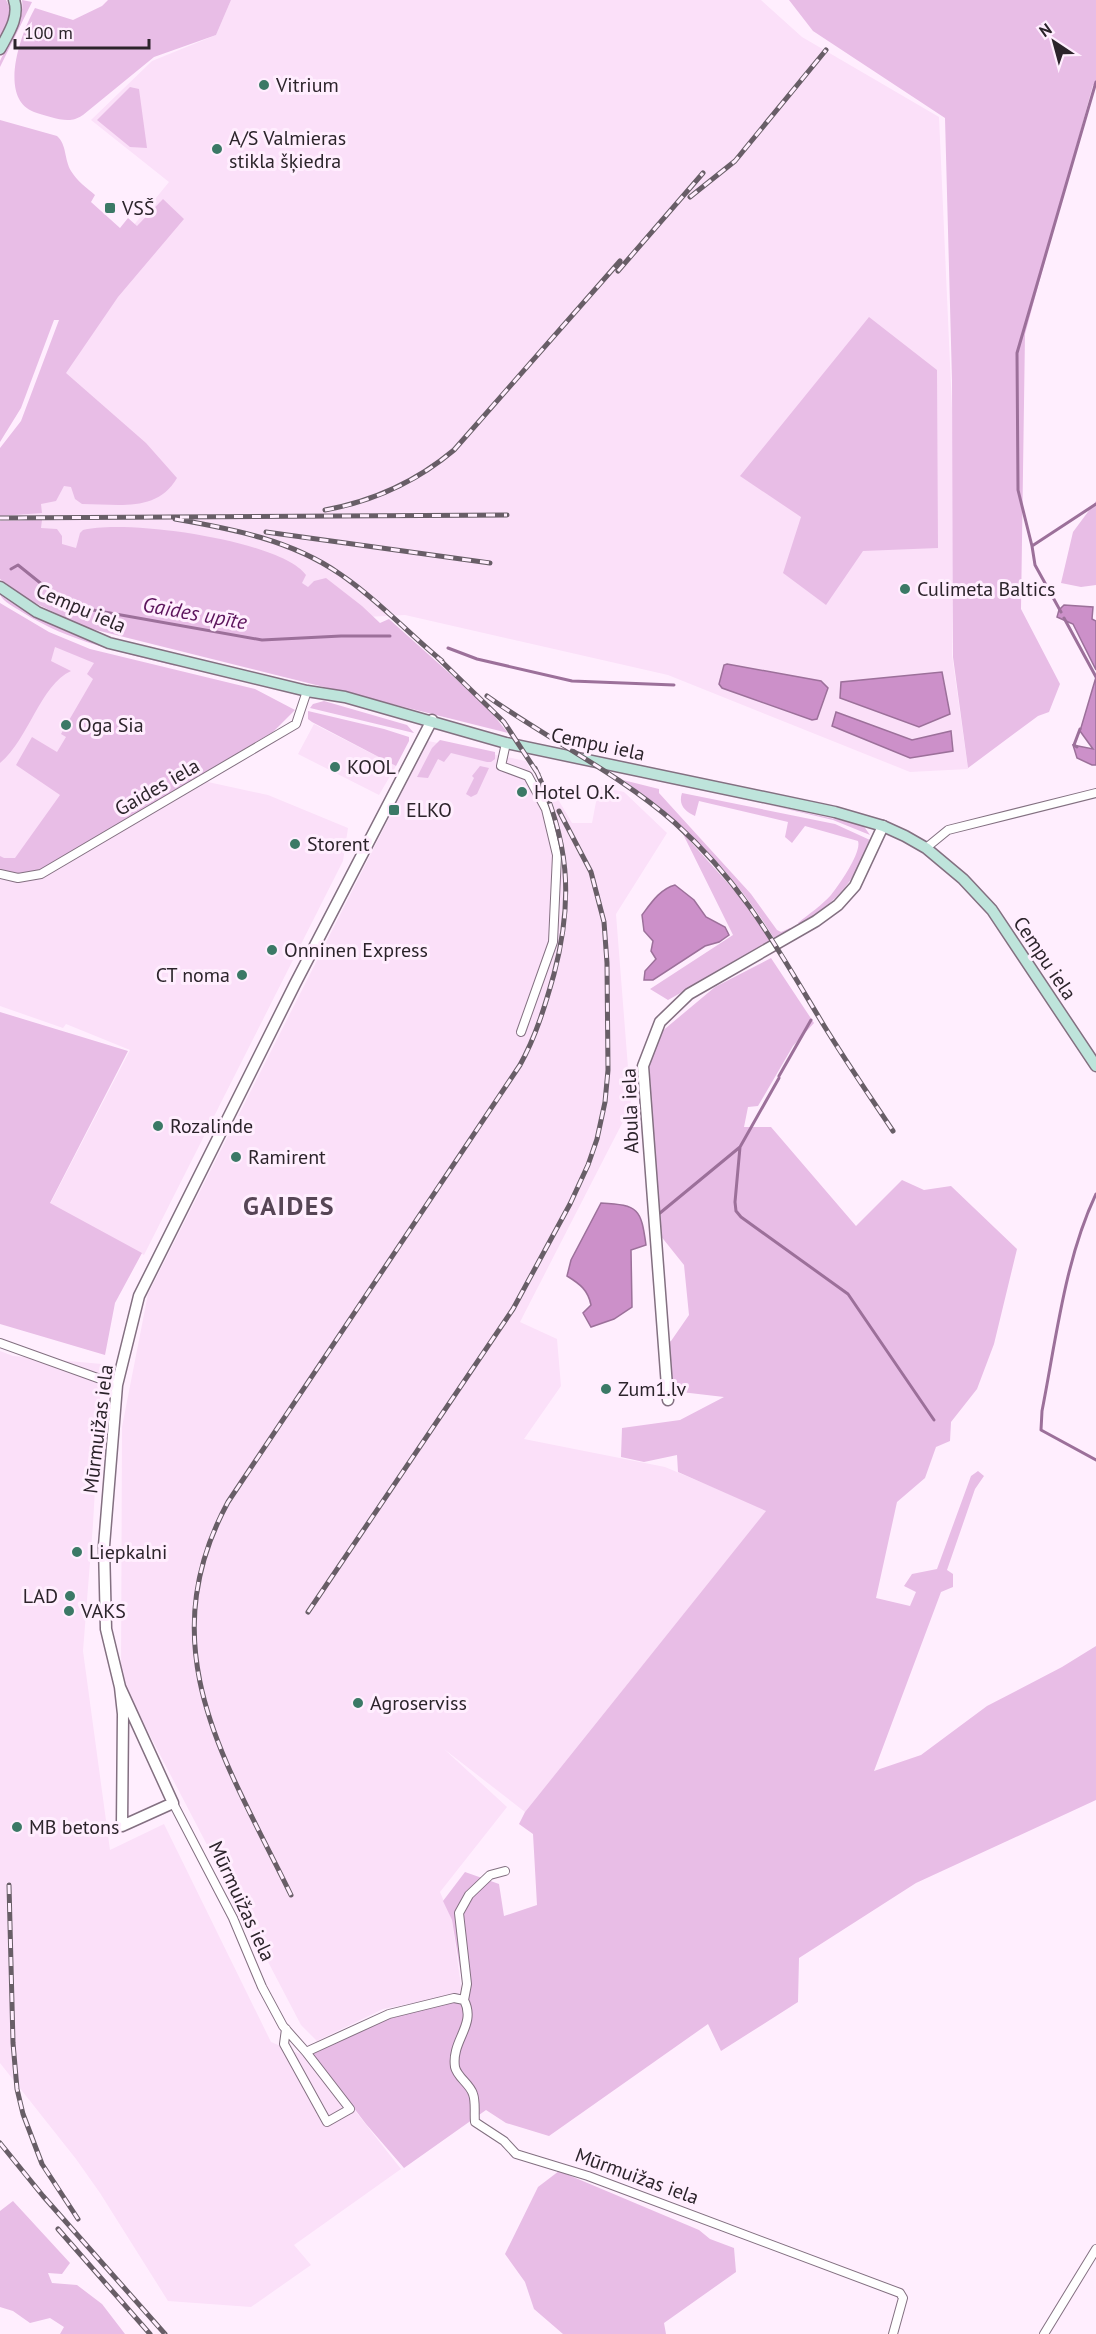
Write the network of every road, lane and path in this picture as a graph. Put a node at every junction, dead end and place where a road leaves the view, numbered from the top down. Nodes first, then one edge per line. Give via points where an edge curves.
1 (14, 0) edge
2 (0, 49) edge
3 (0, 587) edge
4 (307, 691) junction
5 (432, 720) junction
6 (506, 743) junction
7 (1096, 793) edge
8 (883, 825) junction
9 (926, 848) junction
10 (0, 874) edge
11 (521, 1032) dead end
12 (1096, 1066) edge
13 (0, 1343) edge
14 (117, 1385) junction
15 (668, 1400) dead end
16 (120, 1687) junction
17 (173, 1803) junction
18 (505, 1872) dead end
19 (464, 2000) junction
20 (286, 2030) junction
21 (306, 2052) junction
22 (1096, 2249) edge
23 (893, 2334) edge
24 (1044, 2334) edge

1 - 2 main road via 16,17
3 - 4 main road, Cempu iela via 37,612 110,643
4 - 5 main road, Cempu iela
4 - 10 street, Gaides iela via 296,724 41,874 18,878
5 - 6 main road, Cempu iela
5 - 14 street, Mūrmuižas iela via 139,1296
6 - 8 main road, Cempu iela
6 - 11 street via 501,766 528,776 546,809 557,855 553,942
7 - 9 street via 948,830
8 - 9 main road, Cempu iela
8 - 15 street, Abula iela via 855,886 837,905 800,931 689,994 660,1022 642,1066
9 - 12 main road, Cempu iela via 992,910
13 - 14 street
14 - 16 street, Mūrmuižas iela via 104,1546 106,1629
16 - 17 street, Mūrmuižas iela
16 - 17 street via 122,1826
17 - 20 street, Mūrmuižas iela
18 - 19 street via 490,1875 469,1895 459,1913
19 - 21 street via 454,1998 389,2014
19 - 23 street, Mūrmuižas iela via 469,2011 456,2046 455,2068 473,2094 475,2122 516,2154 588,2176 900,2294 903,2298
20 - 21 street, Mūrmuižas iela
20 - 21 street, Mūrmuižas iela via 284,2044 327,2122 350,2109
22 - 24 street

